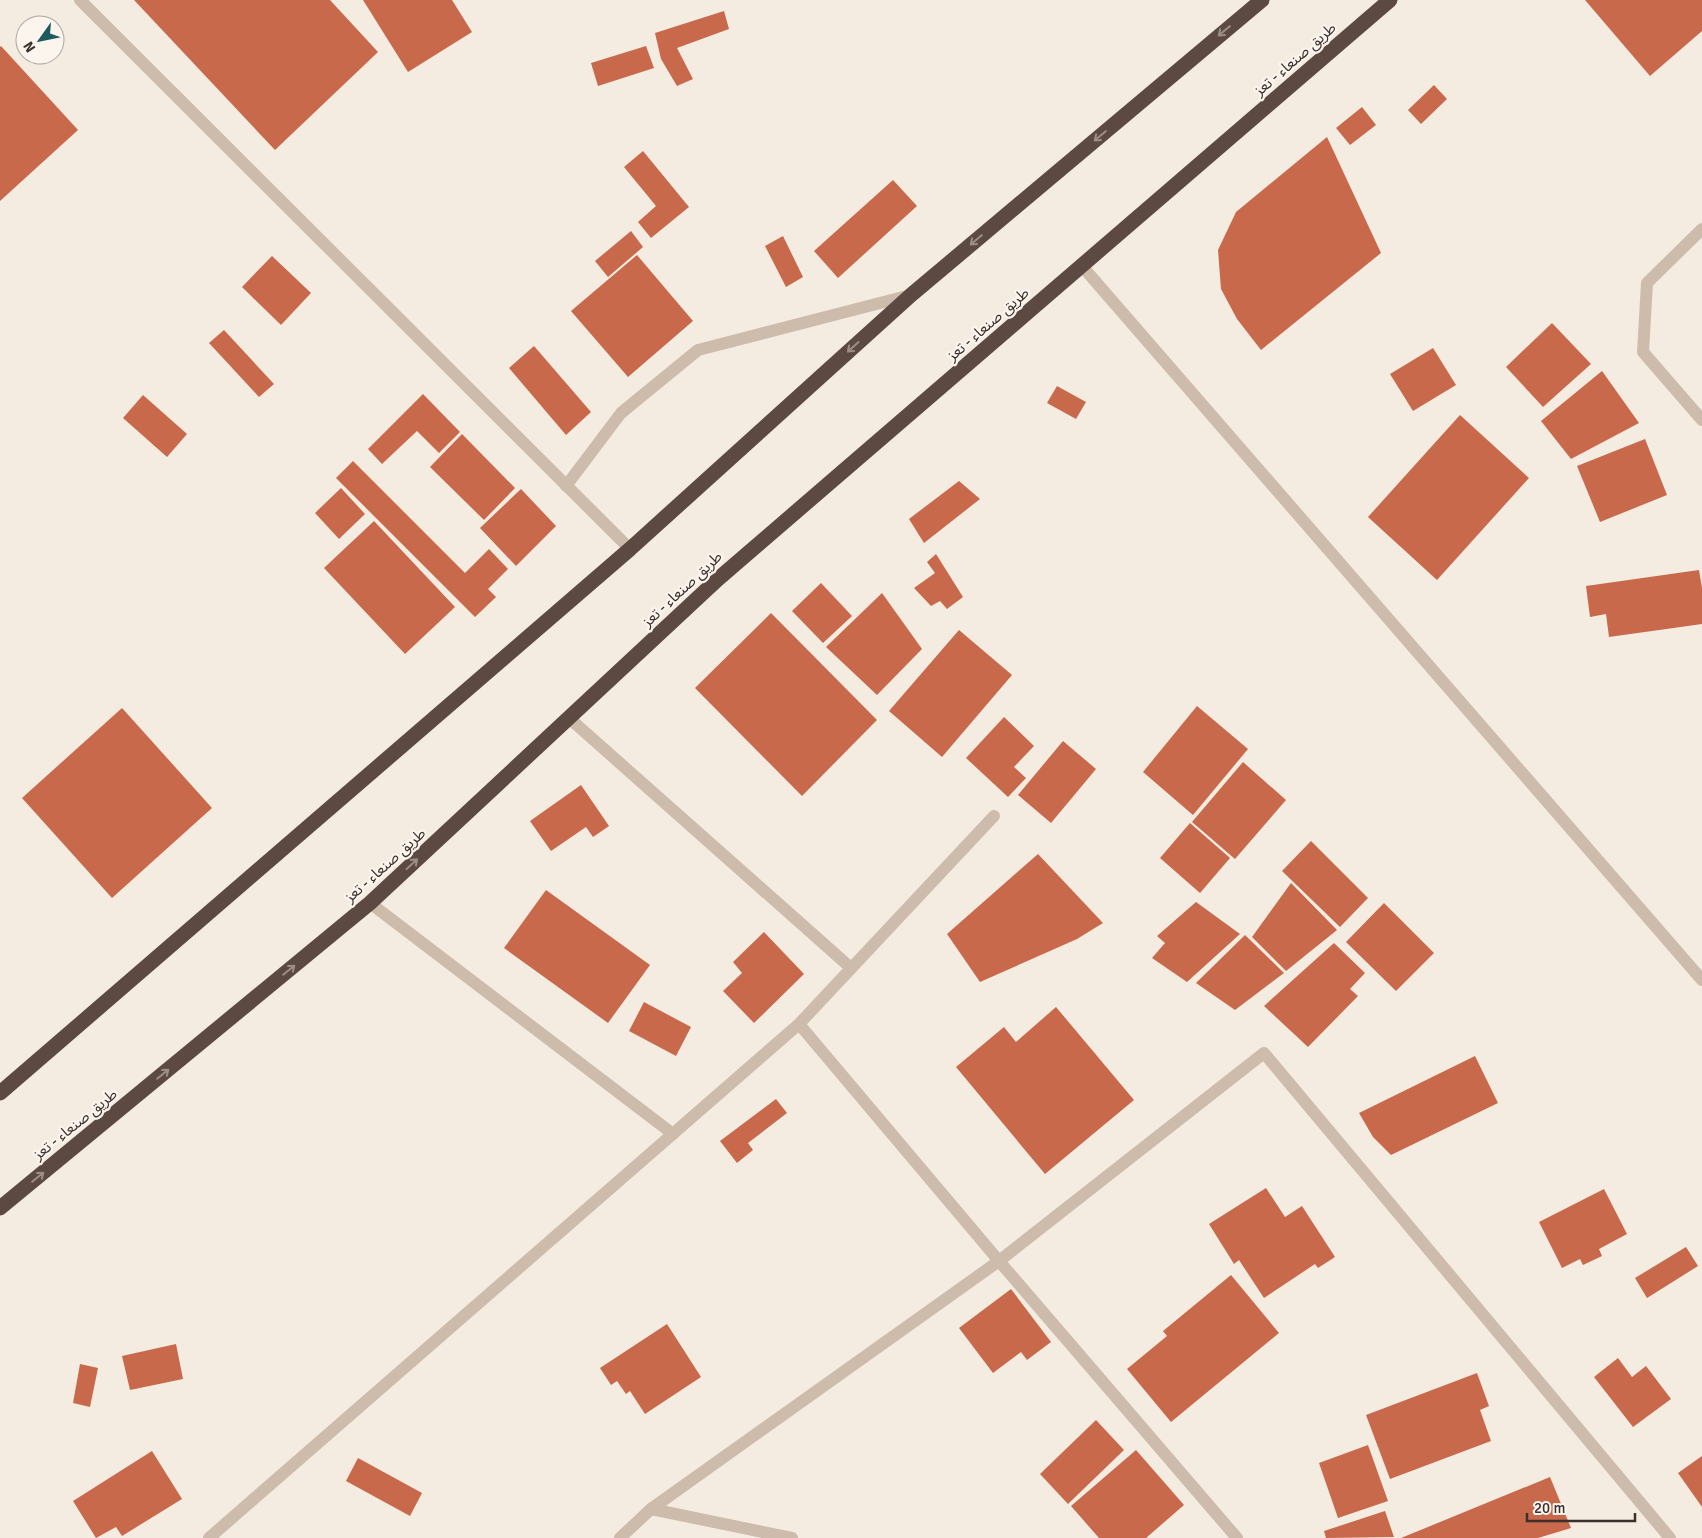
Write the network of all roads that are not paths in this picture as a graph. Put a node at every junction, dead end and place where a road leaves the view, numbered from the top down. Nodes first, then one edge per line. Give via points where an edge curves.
1 (80, 0) edge
2 (1262, 0) edge
3 (1390, 0) edge
4 (1702, 229) edge
5 (1082, 266) junction
6 (911, 295) junction
7 (1702, 420) edge
8 (566, 486) junction
9 (630, 549) junction
10 (568, 718) junction
11 (994, 816) dead end
12 (370, 903) junction
13 (851, 968) junction
14 (1702, 980) edge
15 (800, 1024) junction
16 (0, 1093) edge
17 (673, 1134) junction
18 (0, 1208) edge
19 (999, 1261) junction
20 (651, 1509) junction
21 (209, 1538) edge
22 (620, 1538) edge
23 (792, 1538) edge
24 (1237, 1538) edge
25 (1670, 1538) edge

1 - 8 street
2 -> 6 highway
3 - 5 highway, طريق صنعاء - تعز
4 - 7 street via 1647,283 1643,352
5 - 10 highway, طريق صنعاء - تعز via 718,579
5 - 14 street
6 - 8 street via 698,350 621,414
6 -> 9 highway
8 - 9 street
9 - 16 highway
12 -> 10 highway, طريق صنعاء - تعز
10 - 13 street
11 - 13 street
12 - 17 street
18 -> 12 highway, طريق صنعاء - تعز
13 - 15 street
15 - 17 street
15 - 19 street
17 - 21 street
19 - 20 street
19 - 24 street
19 - 25 street via 1264,1053
20 - 22 street
20 - 23 street

